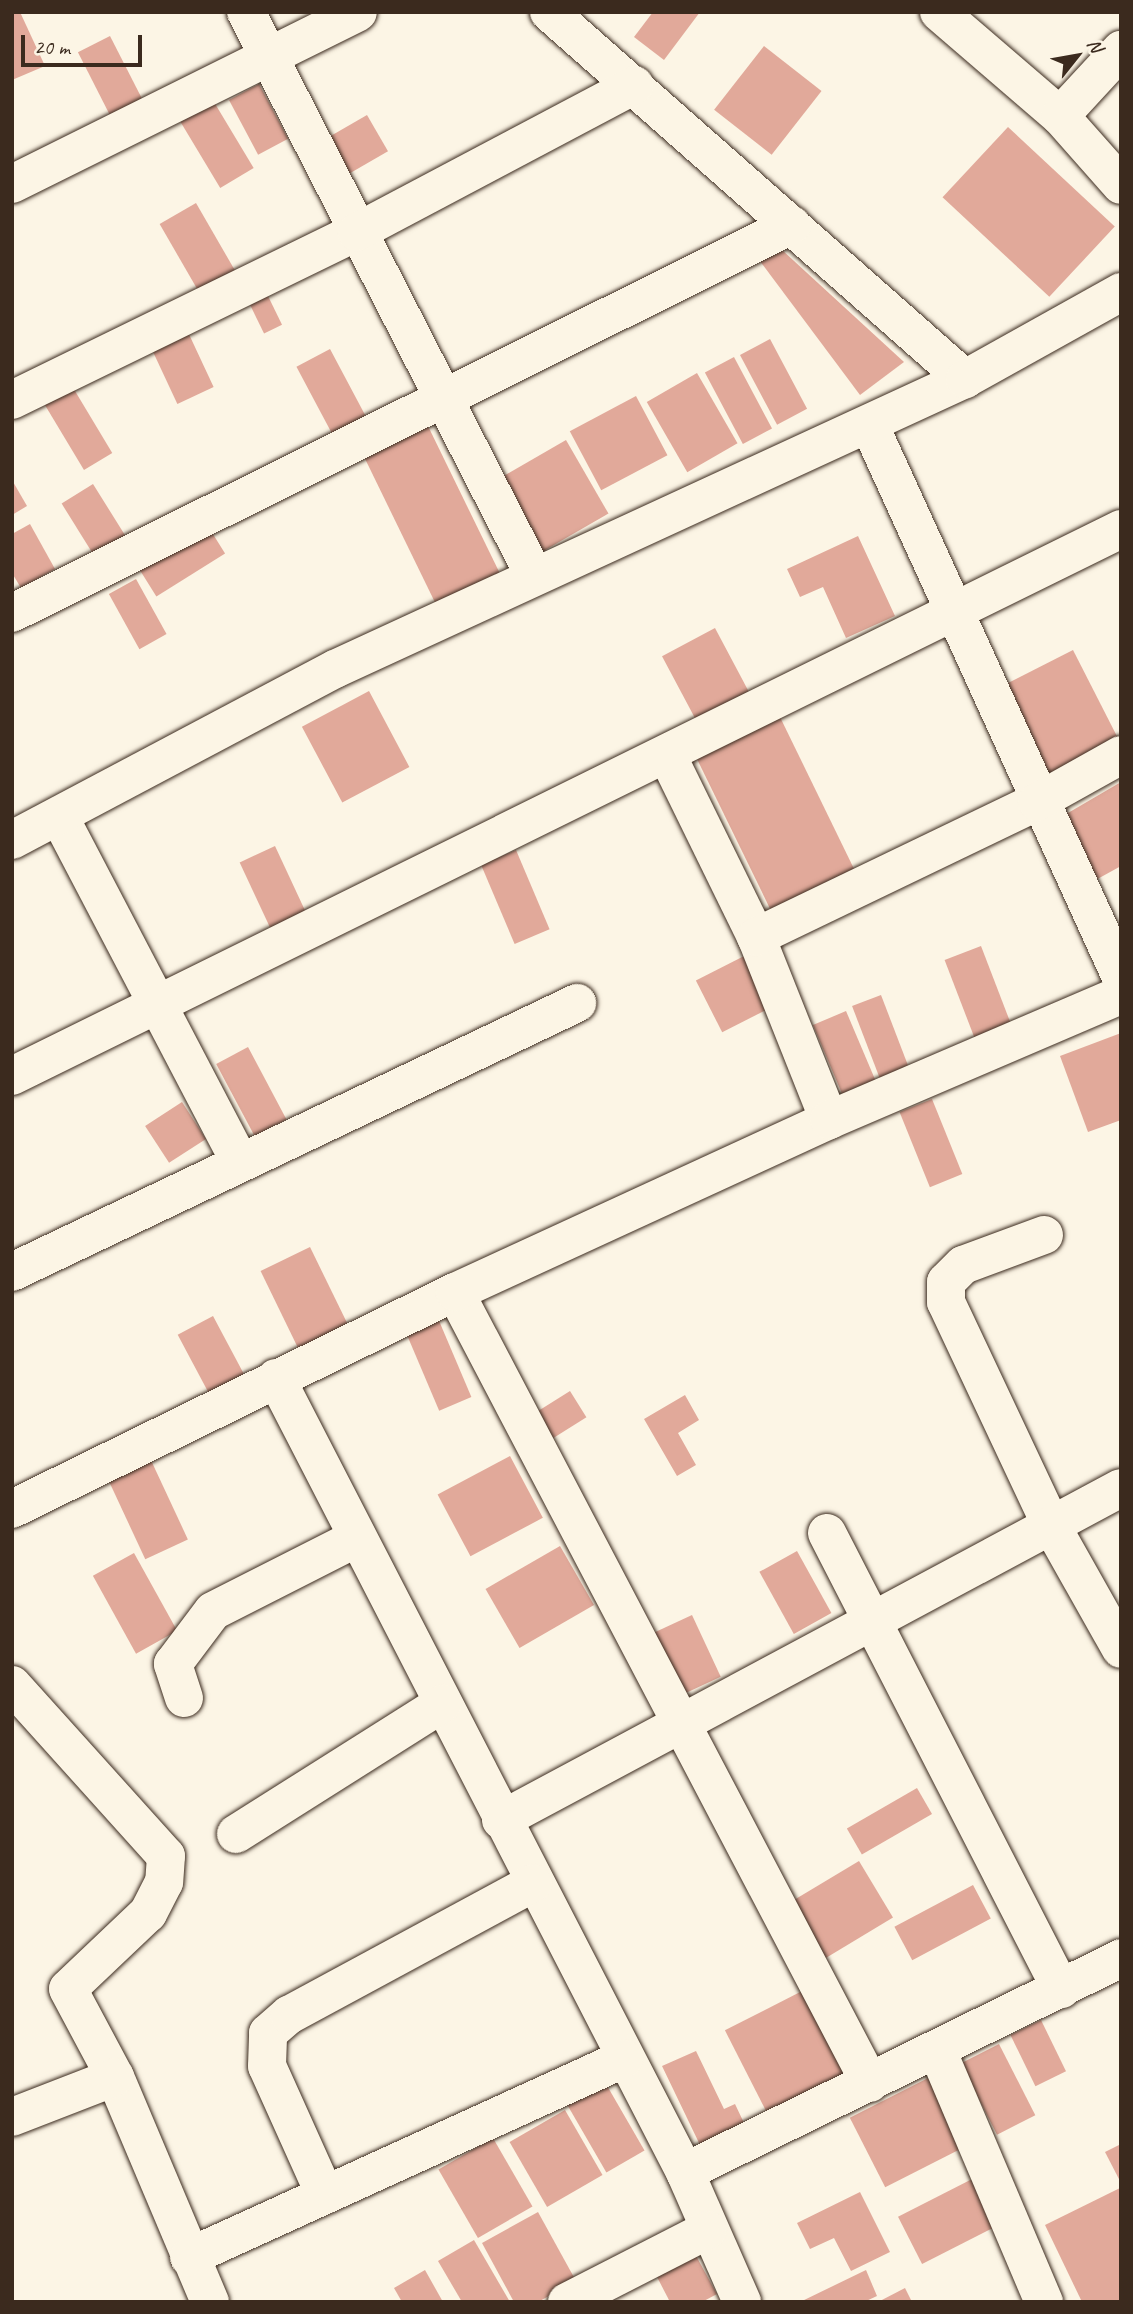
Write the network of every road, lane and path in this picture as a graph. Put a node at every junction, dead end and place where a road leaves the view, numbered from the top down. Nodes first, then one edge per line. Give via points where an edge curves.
1 (246, 12) edge
2 (358, 12) edge
3 (549, 12) edge
4 (939, 12) edge
5 (1121, 50) edge
6 (268, 60) junction
7 (635, 85) junction
8 (1060, 116) junction
9 (12, 184) edge
10 (1121, 185) edge
11 (792, 225) junction
12 (357, 232) junction
13 (1121, 292) edge
14 (965, 379) junction
15 (441, 399) junction
16 (12, 400) edge
17 (869, 424) junction
18 (1121, 529) edge
19 (534, 575) junction
20 (12, 613) edge
21 (953, 613) junction
22 (667, 755) junction
23 (1121, 755) edge
24 (1037, 802) junction
25 (60, 818) junction
26 (12, 840) edge
27 (756, 937) junction
28 (1121, 977) edge
29 (1121, 995) edge
30 (577, 1003) dead end
31 (159, 1007) junction
32 (12, 1076) edge
33 (830, 1120) junction
34 (239, 1161) junction
35 (1044, 1235) dead end
36 (12, 1272) edge
37 (455, 1292) junction
38 (276, 1378) junction
39 (1121, 1488) edge
40 (12, 1508) edge
41 (1051, 1525) junction
42 (827, 1533) dead end
43 (358, 1538) junction
44 (871, 1623) junction
45 (1121, 1649) edge
46 (12, 1685) edge
47 (184, 1698) dead end
48 (442, 1704) junction
49 (682, 1724) junction
50 (501, 1820) junction
51 (236, 1834) dead end
52 (533, 1882) junction
53 (1118, 1967) edge
54 (1061, 1989) junction
55 (937, 2050) junction
56 (624, 2059) junction
57 (115, 2077) junction
58 (870, 2083) junction
59 (12, 2118) edge
60 (685, 2172) junction
61 (325, 2195) junction
62 (708, 2230) junction
63 (189, 2257) junction
64 (210, 2302) edge
65 (567, 2302) edge
66 (742, 2302) edge
67 (1044, 2302) edge

1 - 6 street
2 - 6 street
3 - 7 street
4 - 8 street
5 - 8 street
6 - 9 street
6 - 12 street
7 - 11 street
7 - 12 street
8 - 10 street
11 - 14 street
11 - 15 street
12 - 15 street
12 - 16 street
13 - 14 street
14 - 17 street
15 - 19 street
15 - 20 street
17 - 19 street
17 - 21 street
18 - 21 street
19 - 25 street via 335,669
21 - 22 street
21 - 24 street
22 - 27 street
22 - 31 street
23 - 24 street
24 - 27 street
24 - 28 street
25 - 26 street
25 - 31 street
27 - 33 street
29 - 33 street
30 - 34 street
31 - 32 street
31 - 34 street
33 - 37 street
34 - 36 street
35 - 41 street via 963,1265 946,1282 946,1302
37 - 38 street
37 - 49 street
38 - 40 street
38 - 43 street
39 - 41 street
41 - 44 street
41 - 45 street
42 - 44 street
43 - 47 street via 213,1611 173,1664
43 - 48 street
44 - 49 street
44 - 54 street
46 - 57 street via 166,1856 164,1882 148,1913 68,1989
48 - 50 street
48 - 51 street
49 - 50 street
49 - 58 street
50 - 52 street
52 - 56 street
52 - 61 street via 289,2015 268,2033 267,2066
53 - 54 street
54 - 55 street
55 - 58 street
55 - 67 street
56 - 60 street
56 - 61 street
57 - 59 street
57 - 63 street
58 - 60 street
60 - 62 street
61 - 63 street
62 - 65 street
62 - 66 street
63 - 64 street

